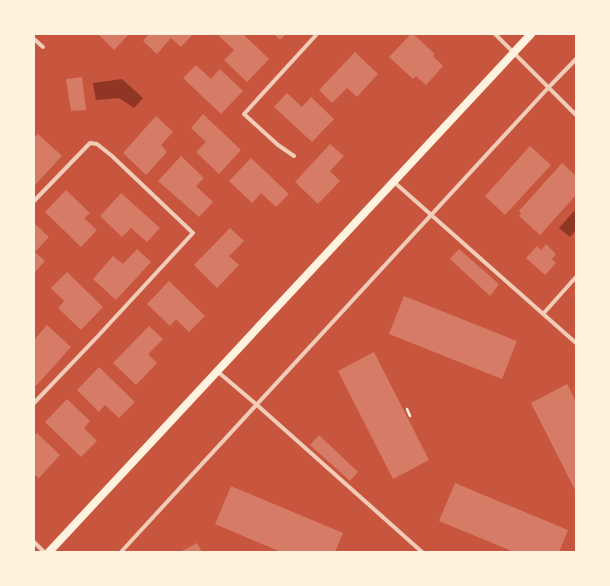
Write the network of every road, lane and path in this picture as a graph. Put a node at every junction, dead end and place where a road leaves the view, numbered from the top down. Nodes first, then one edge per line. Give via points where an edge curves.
1 (317, 34) edge
2 (495, 34) edge
3 (531, 34) edge
4 (34, 38) edge
5 (43, 47) dead end
6 (514, 52) junction
7 (576, 59) edge
8 (548, 88) junction
9 (576, 115) edge
10 (294, 156) dead end
11 (394, 182) junction
12 (34, 201) edge
13 (431, 215) junction
14 (576, 277) edge
15 (542, 314) junction
16 (576, 343) edge
17 (217, 372) junction
18 (34, 403) edge
19 (257, 405) junction
20 (407, 409) dead end
21 (410, 416) dead end
22 (34, 542) edge
23 (44, 552) edge
24 (49, 552) edge
25 (121, 552) edge
26 (422, 552) edge

1 - 10 street via 244,114
2 - 6 street
3 - 6 main road
4 - 5 street
6 - 8 street
6 - 11 main road
7 - 8 street
8 - 9 street
8 - 13 street
11 - 13 street
11 - 17 main road
12 - 18 street via 90,143 96,144 194,233
13 - 15 street
13 - 19 street
14 - 15 street
15 - 16 street
17 - 19 street
17 - 24 main road
19 - 25 street
19 - 26 street
20 - 21 path
22 - 23 street

